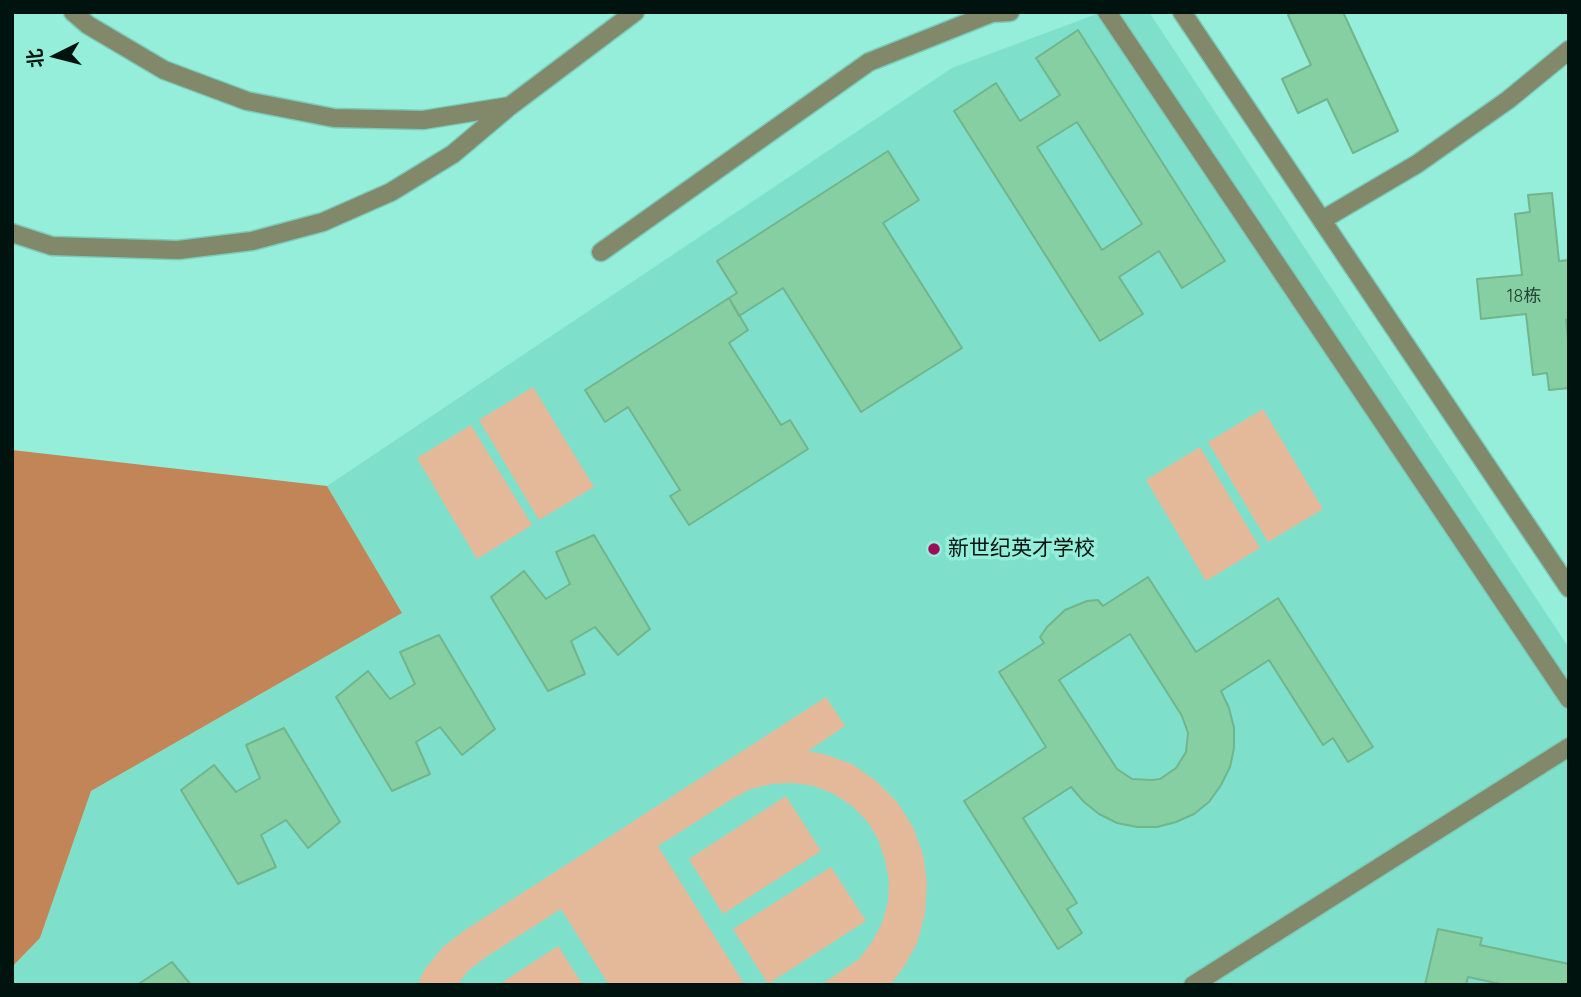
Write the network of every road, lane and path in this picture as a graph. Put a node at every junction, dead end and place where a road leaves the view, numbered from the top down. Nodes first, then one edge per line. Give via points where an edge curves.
1 (73, 12) edge
2 (635, 12) edge
3 (1010, 12) edge
4 (1107, 12) edge
5 (1182, 12) edge
6 (1569, 50) edge
7 (510, 106) junction
8 (1322, 220) junction
9 (12, 233) edge
10 (601, 252) dead end
11 (1569, 588) edge
12 (1569, 699) edge
13 (1569, 747) edge
14 (1193, 985) edge

1 - 7 lane via 164,70 247,101 334,118 422,120
2 - 7 lane
3 - 10 lane via 992,13 869,62
4 - 12 lane
5 - 8 lane
6 - 8 lane via 1417,164
7 - 9 lane via 453,153 391,192 323,222 252,241 178,250 104,248 52,246
8 - 11 lane
13 - 14 lane

